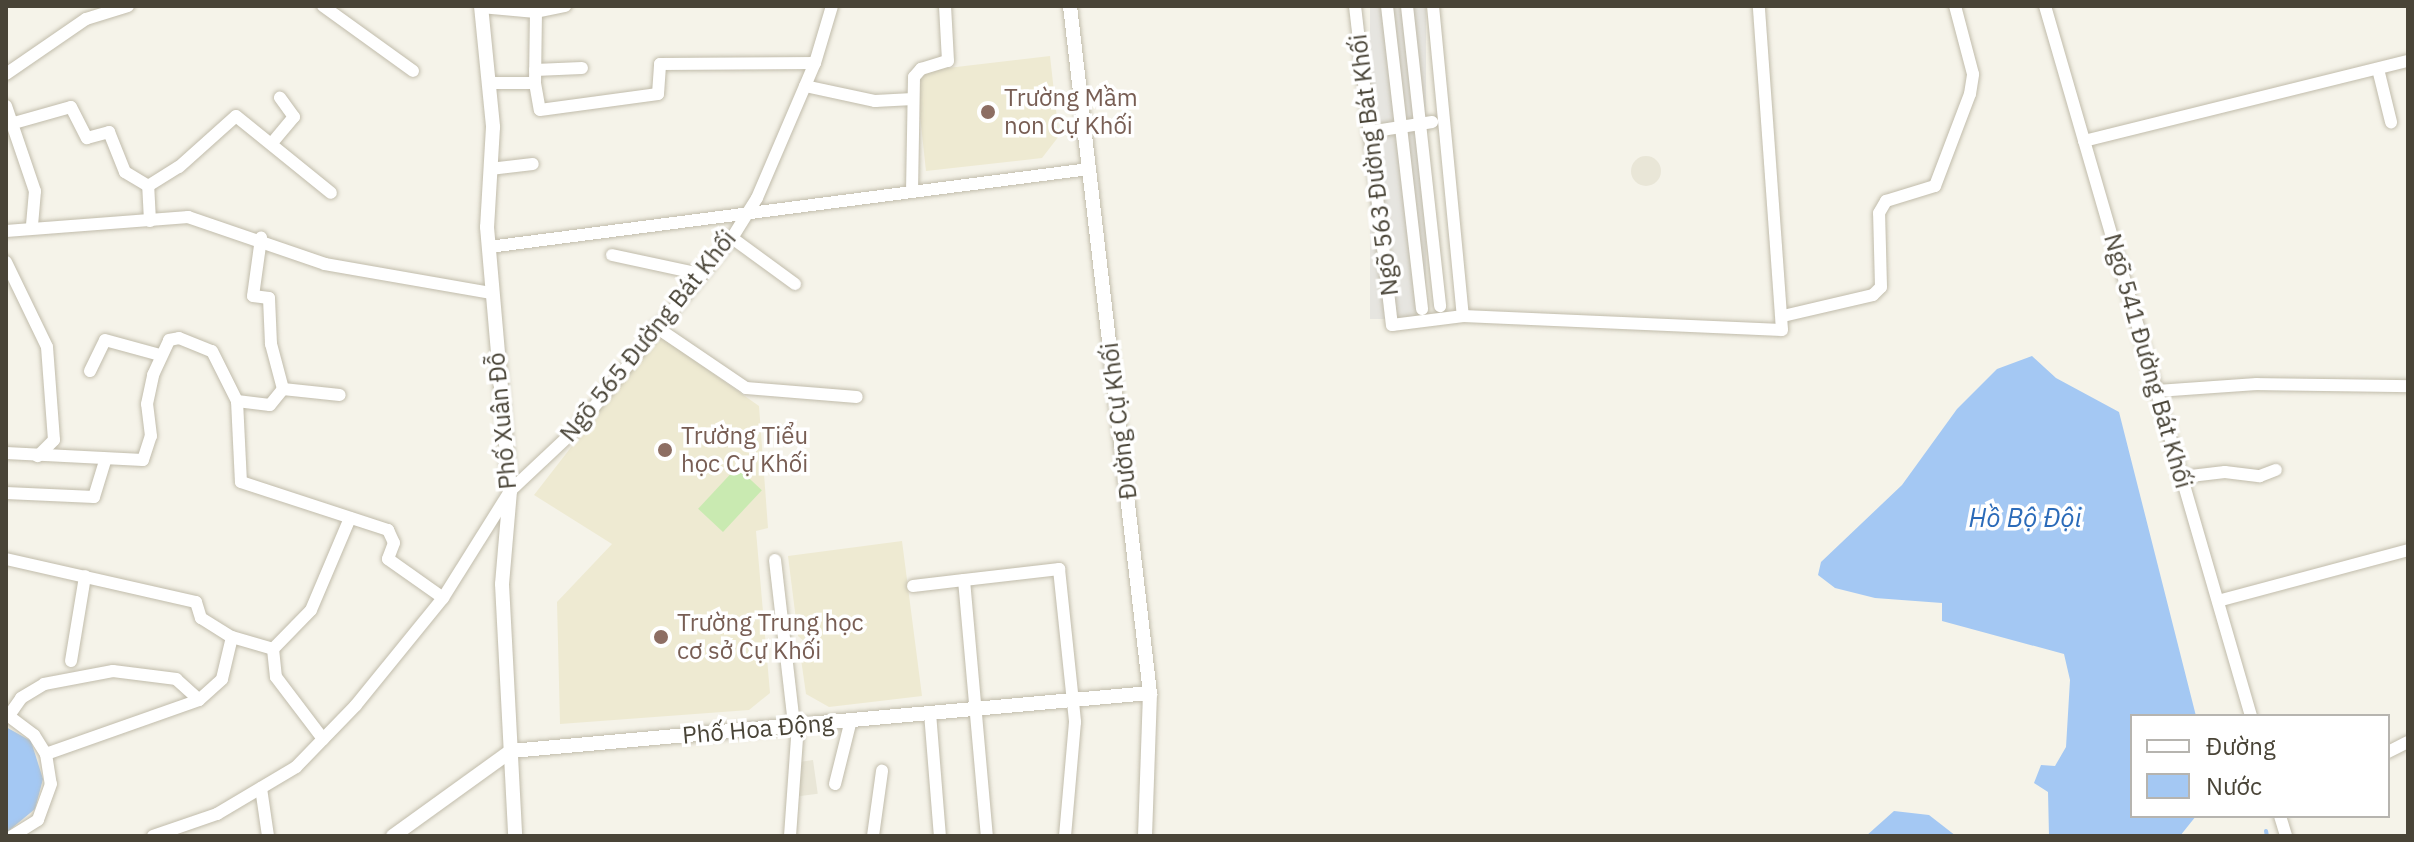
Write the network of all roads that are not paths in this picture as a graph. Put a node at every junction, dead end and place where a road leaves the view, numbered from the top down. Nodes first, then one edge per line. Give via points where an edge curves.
1 (128, 6) edge
2 (323, 6) edge
3 (565, 6) edge
4 (832, 6) edge
5 (945, 6) edge
6 (1070, 6) edge
7 (1355, 6) edge
8 (1387, 6) edge
9 (1407, 6) edge
10 (1433, 6) edge
11 (1759, 6) edge
12 (1955, 6) edge
13 (2045, 6) edge
14 (481, 7) edge
15 (536, 12) junction
16 (2408, 61) edge
17 (815, 63) junction
18 (582, 68) dead end
19 (2378, 69) junction
20 (413, 71) dead end
21 (6, 74) edge
22 (535, 77) junction
23 (488, 83) junction
24 (805, 86) junction
25 (280, 98) dead end
26 (913, 99) junction
27 (6, 106) edge
28 (2391, 122) dead end
29 (14, 123) junction
30 (1426, 123) junction
31 (1401, 127) junction
32 (1369, 132) junction
33 (2084, 141) junction
34 (272, 143) junction
35 (533, 164) dead end
36 (490, 169) junction
37 (1089, 169) junction
38 (148, 186) junction
39 (912, 192) junction
40 (331, 193) dead end
41 (747, 213) junction
42 (150, 221) junction
43 (32, 226) junction
44 (6, 231) edge
45 (261, 238) junction
46 (732, 238) junction
47 (489, 247) junction
48 (612, 255) dead end
49 (6, 262) edge
50 (701, 274) junction
51 (795, 284) dead end
52 (492, 293) junction
53 (1440, 306) dead end
54 (1422, 309) dead end
55 (1463, 316) junction
56 (1783, 316) junction
57 (656, 327) junction
58 (160, 355) junction
59 (90, 371) dead end
60 (2408, 386) edge
61 (283, 389) junction
62 (2157, 391) junction
63 (340, 395) dead end
64 (857, 397) dead end
65 (237, 401) junction
66 (6, 453) edge
67 (38, 456) junction
68 (105, 460) junction
69 (2276, 470) dead end
70 (2182, 477) junction
71 (510, 491) junction
72 (6, 493) edge
73 (350, 518) junction
74 (2408, 550) edge
75 (6, 559) edge
76 (775, 560) dead end
77 (85, 576) junction
78 (964, 580) junction
79 (913, 586) dead end
80 (443, 598) junction
81 (2218, 601) junction
82 (232, 637) junction
83 (273, 649) junction
84 (71, 661) dead end
85 (1150, 693) junction
86 (199, 700) junction
87 (1074, 700) junction
88 (978, 709) junction
89 (930, 713) junction
90 (8, 714) edge
91 (2250, 714) edge
92 (851, 720) junction
93 (796, 725) junction
94 (323, 739) junction
95 (2408, 742) edge
96 (511, 751) junction
97 (2390, 751) edge
98 (46, 754) junction
99 (485, 769) junction
100 (882, 771) dead end
101 (512, 781) junction
102 (835, 784) dead end
103 (261, 788) junction
104 (12, 836) edge
105 (153, 836) edge
106 (268, 836) edge
107 (393, 836) edge
108 (515, 836) edge
109 (790, 836) edge
110 (873, 836) edge
111 (940, 836) edge
112 (987, 836) edge
113 (1065, 836) edge
114 (1145, 836) edge

1 - 21 street via 86,19
2 - 20 street
3 - 15 street
4 - 17 street, Ngõ 565 Đường Bát Khối
5 - 26 street via 949,57 917,71
6 - 37 street, Đường Cự Khối
7 - 32 street, Ngõ 563 Đường Bát Khối
8 - 31 street
9 - 30 street
10 - 55 street
11 - 56 street
12 - 56 street via 1973,74 1970,94 1935,186 1886,201 1879,213 1881,287 1873,295
13 - 33 street, Ngõ 541 Đường Bát Khối
14 - 15 street
14 - 23 street, Phố Xuân Đỗ
15 - 22 street
16 - 19 street
17 - 22 street via 660,64 658,94 540,110
17 - 24 street, Ngõ 565 Đường Bát Khối
18 - 22 street
19 - 28 street
19 - 33 street
22 - 23 street
23 - 36 street, Phố Xuân Đỗ
24 - 26 street via 875,101
24 - 41 street, Ngõ 565 Đường Bát Khối
25 - 34 street via 294,117
26 - 39 street
27 - 29 street
29 - 38 street via 71,107 87,138 109,132 125,172
29 - 43 street via 35,191
30 - 31 street
30 - 53 street
31 - 32 street
31 - 54 street
32 - 55 street, Ngõ 563 Đường Bát Khối via 1392,325
33 - 62 street, Ngõ 541 Đường Bát Khối
34 - 38 street via 236,116 179,167
34 - 40 street
35 - 36 street
36 - 47 street, Phố Xuân Đỗ
37 - 39 street
37 - 85 street, Đường Cự Khối
38 - 42 street
39 - 41 street
41 - 46 street, Ngõ 565 Đường Bát Khối
41 - 47 street
42 - 43 street
42 - 45 street via 188,217
43 - 44 street
45 - 52 street via 325,264
45 - 61 street via 253,296 269,298 271,344
46 - 50 street, Ngõ 565 Đường Bát Khối
46 - 51 street
47 - 52 street, Phố Xuân Đỗ
48 - 50 street
49 - 67 street via 47,347 54,440
50 - 57 street, Ngõ 565 Đường Bát Khối
52 - 71 street, Phố Xuân Đỗ
55 - 56 street via 1782,330
57 - 64 street via 746,388
57 - 71 street, Ngõ 565 Đường Bát Khối via 576,429
58 - 59 street via 105,340
58 - 65 street via 169,340 179,338 212,351
58 - 68 street via 150,388 151,436 143,460
60 - 62 street via 2257,384
61 - 63 street
61 - 65 street via 270,405
62 - 70 street, Ngõ 541 Đường Bát Khối
65 - 73 street via 241,482
66 - 67 street
67 - 68 street
68 - 72 street via 94,497
69 - 70 street via 2260,476 2225,472
70 - 81 street, Ngõ 541 Đường Bát Khối
71 - 80 street, Ngõ 565 Đường Bát Khối
71 - 96 street, Phố Xuân Đỗ via 502,584
73 - 80 street via 388,530 394,543 388,559
73 - 83 street via 311,610
74 - 81 street
75 - 77 street
76 - 93 street
77 - 82 street via 196,602 201,618
77 - 84 street
78 - 79 street
78 - 87 street via 1059,569
78 - 88 street
80 - 94 street, Ngõ 565 Đường Bát Khối
81 - 91 street, Ngõ 541 Đường Bát Khối
82 - 83 street
82 - 86 street via 222,679
83 - 94 street via 276,677
85 - 87 street, Phố Hoa Động
85 - 114 street, Đường Cự Khối
86 - 90 street via 176,679 113,671 44,684
86 - 98 street
87 - 88 street, Phố Hoa Động
87 - 113 street
88 - 89 street, Phố Hoa Động
88 - 112 street
89 - 92 street, Phố Hoa Động
89 - 111 street
90 - 98 street via 34,735
92 - 93 street, Phố Hoa Động
92 - 102 street
93 - 96 street, Phố Hoa Động
93 - 109 street
94 - 103 street, Ngõ 565 Đường Bát Khối via 296,767
95 - 97 street
96 - 99 street, Phố Hoa Động
96 - 101 street, Phố Xuân Đỗ
98 - 104 street via 51,784 47,805 38,820
99 - 101 street
99 - 107 street, Phố Hoa Động
100 - 110 street
101 - 108 street, Phố Xuân Đỗ
103 - 105 street, Ngõ 565 Đường Bát Khối via 217,814
103 - 106 street

